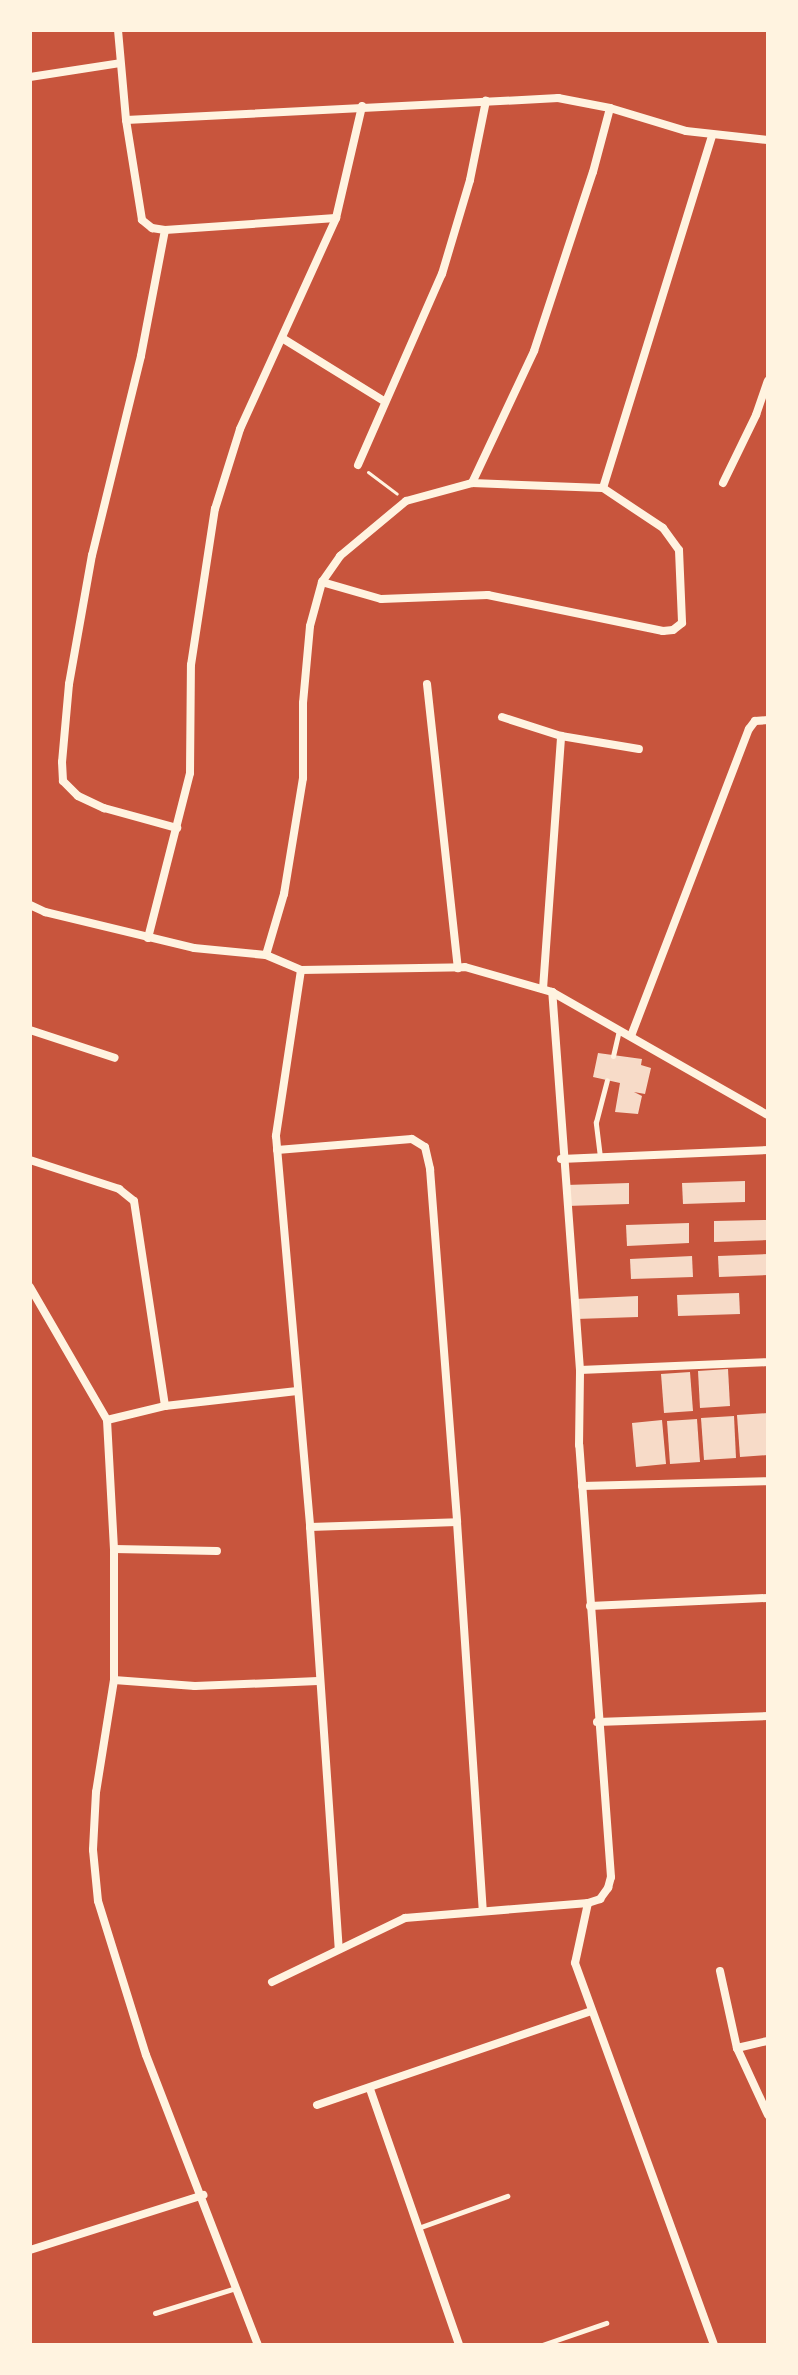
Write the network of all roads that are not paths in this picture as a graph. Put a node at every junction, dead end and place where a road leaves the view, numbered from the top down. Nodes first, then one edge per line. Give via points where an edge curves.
1 (118, 30) edge
2 (120, 63) junction
3 (30, 77) edge
4 (486, 101) junction
5 (362, 106) junction
6 (610, 108) junction
7 (126, 120) junction
8 (712, 136) junction
9 (768, 140) edge
10 (336, 218) junction
11 (165, 230) junction
12 (282, 338) junction
13 (768, 381) edge
14 (384, 401) junction
15 (756, 415) junction
16 (768, 417) edge
17 (358, 465) road end
18 (472, 483) junction
19 (723, 483) dead end
20 (603, 488) junction
21 (322, 582) junction
22 (427, 684) dead end
23 (502, 717) dead end
24 (768, 720) edge
25 (561, 736) junction
26 (639, 749) dead end
27 (177, 828) junction
28 (30, 905) edge
29 (148, 938) junction
30 (266, 955) junction
31 (458, 968) junction
32 (301, 970) junction
33 (547, 991) junction
34 (619, 1029) junction
35 (30, 1030) edge
36 (631, 1036) junction
37 (613, 1056) dead end
38 (115, 1058) dead end
39 (607, 1080) dead end
40 (768, 1115) edge
41 (277, 1150) junction
42 (768, 1150) edge
43 (600, 1158) junction
44 (561, 1159) junction
45 (30, 1160) edge
46 (30, 1287) edge
47 (768, 1362) edge
48 (580, 1370) junction
49 (297, 1391) junction
50 (165, 1406) junction
51 (107, 1420) junction
52 (768, 1481) edge
53 (582, 1486) junction
54 (457, 1522) junction
55 (310, 1527) junction
56 (114, 1549) junction
57 (217, 1551) dead end
58 (768, 1598) edge
59 (590, 1606) junction
60 (114, 1680) junction
61 (318, 1681) junction
62 (768, 1716) edge
63 (597, 1722) junction
64 (588, 1903) junction
65 (483, 1909) junction
66 (339, 1949) junction
67 (720, 1971) dead end
68 (272, 1982) dead end
69 (591, 2011) junction
70 (768, 2041) edge
71 (737, 2048) junction
72 (370, 2089) junction
73 (317, 2105) dead end
74 (768, 2115) edge
75 (203, 2195) junction
76 (507, 2196) dead end
77 (418, 2228) junction
78 (30, 2250) edge
79 (237, 2287) junction
80 (155, 2313) dead end
81 (606, 2323) dead end
82 (258, 2345) edge
83 (459, 2345) edge
84 (542, 2345) edge
85 (714, 2345) edge

1 - 2 street
2 - 3 street
2 - 7 street
4 - 5 street
4 - 6 street via 558,98
4 - 14 street via 442,274
5 - 7 street
5 - 10 street
6 - 8 street
6 - 18 street via 534,351
7 - 11 street via 142,220
8 - 9 street
8 - 20 street
10 - 11 street
10 - 12 street
11 - 27 street via 141,356 92,555 69,684 62,762 63,781 78,796
12 - 14 street
12 - 27 street via 240,429 215,509 191,665 190,773
13 - 15 street
14 - 17 street
15 - 16 street
15 - 19 street
18 - 20 street
18 - 21 street via 406,501 340,556
20 - 21 street via 663,528 679,550 682,623 673,630 488,595 381,599
21 - 30 street via 310,626 303,778 284,894
22 - 31 street
23 - 25 street
24 - 36 street via 755,721 749,729
25 - 26 street
25 - 33 street
27 - 29 street
28 - 29 street
29 - 30 street via 236,955
30 - 32 street
31 - 32 street
31 - 33 street
32 - 41 street
33 - 34 street
33 - 44 street
34 - 36 street
34 - 37 lane
35 - 38 street
36 - 40 street
39 - 43 lane via 596,1122
41 - 49 street
41 - 54 street via 412,1139 425,1147
42 - 43 street
43 - 44 street
44 - 48 street
45 - 50 street via 119,1189 134,1201
46 - 51 street
47 - 48 street
48 - 53 street
49 - 50 street
49 - 55 street
50 - 51 street
51 - 56 street
52 - 53 street
53 - 59 street
54 - 55 street
54 - 65 street
55 - 61 street
56 - 57 street
56 - 60 street
58 - 59 street
59 - 63 street
60 - 61 street via 195,1686
60 - 75 street via 96,1792 93,1850 98,1901 146,2055
61 - 66 street
62 - 63 street
63 - 64 street via 611,1877 600,1899
64 - 65 street
64 - 69 street via 575,1963
65 - 66 street via 405,1918
66 - 68 street
67 - 71 street
69 - 72 street
69 - 85 street
70 - 71 street
71 - 74 street
72 - 73 street
72 - 77 street
75 - 78 street
75 - 79 street
76 - 77 lane
77 - 83 street
79 - 80 lane
79 - 82 street
81 - 84 lane

